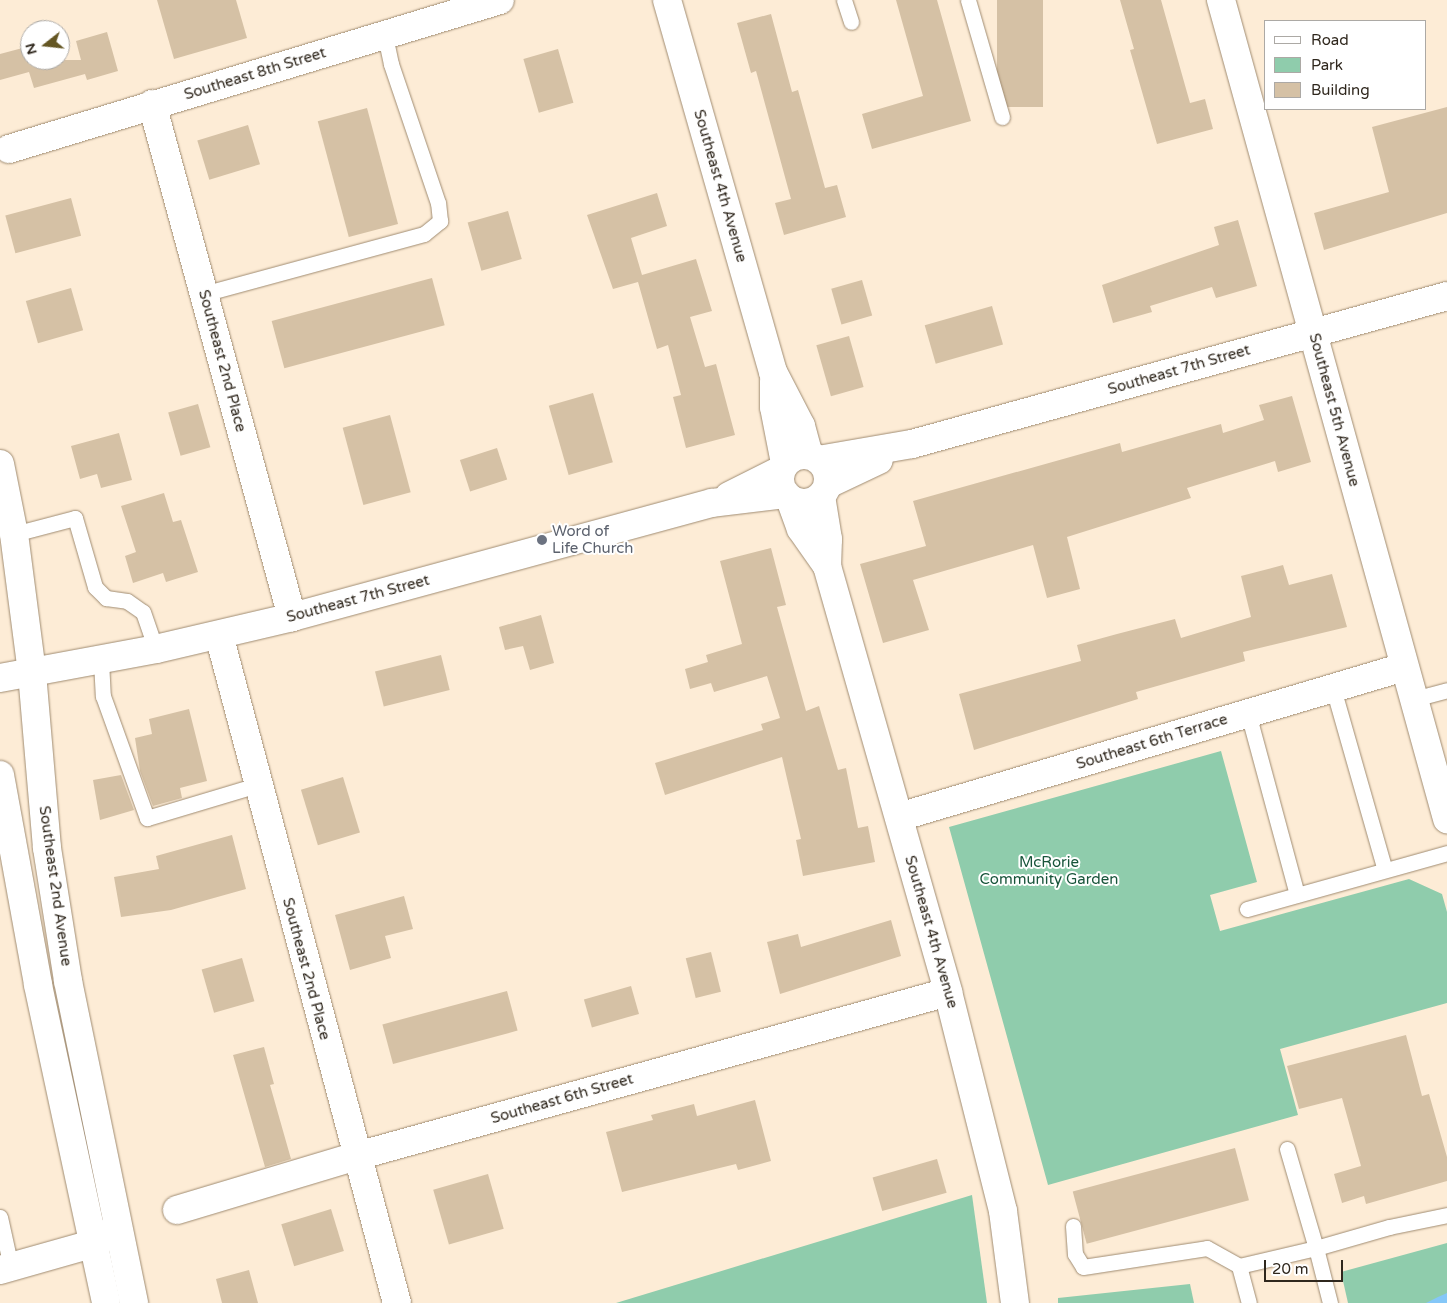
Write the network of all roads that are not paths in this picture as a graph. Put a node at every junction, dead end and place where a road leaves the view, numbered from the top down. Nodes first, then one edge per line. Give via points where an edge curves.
1 (500, 0) edge
2 (667, 0) edge
3 (844, 0) edge
4 (968, 0) edge
5 (1221, 0) edge
6 (851, 22) dead end
7 (385, 35) junction
8 (152, 104) junction
9 (1002, 117) dead end
10 (9, 149) dead end
11 (203, 294) junction
12 (1447, 296) edge
13 (1312, 333) junction
14 (0, 464) edge
15 (802, 477) junction
16 (14, 534) junction
17 (292, 617) junction
18 (219, 635) junction
19 (156, 649) junction
20 (100, 661) junction
21 (1404, 667) junction
22 (32, 673) junction
23 (0, 678) edge
24 (1333, 688) junction
25 (1447, 690) edge
26 (1414, 699) junction
27 (1248, 713) junction
28 (0, 776) edge
29 (258, 785) junction
30 (899, 817) junction
31 (1447, 819) edge
32 (1447, 853) edge
33 (1385, 870) junction
34 (1297, 895) junction
35 (1247, 909) dead end
36 (948, 992) junction
37 (1287, 1149) dead end
38 (357, 1156) junction
39 (177, 1210) dead end
40 (1447, 1215) edge
41 (0, 1217) edge
42 (1072, 1226) dead end
43 (116, 1228) junction
44 (92, 1244) junction
45 (1316, 1248) junction
46 (1239, 1266) junction
47 (6, 1269) edge
48 (106, 1303) edge
49 (134, 1303) edge
50 (397, 1303) edge
51 (1015, 1303) edge
52 (1249, 1303) edge
53 (1330, 1303) edge

1 - 7 street, Southeast 8th Street
2 - 15 street, Southeast 4th Avenue via 773,372 774,407
3 - 6 lane
4 - 9 lane
5 - 13 street, Southeast 5th Avenue
7 - 8 street, Southeast 8th Street
7 - 11 lane via 438,203 440,221 424,234
8 - 10 street, Southeast 8th Street
8 - 11 street, Southeast 2nd Place
11 - 17 street, Southeast 2nd Place
12 - 13 street, Southeast 7th Street
13 - 15 street, Southeast 7th Street
13 - 21 street, Southeast 5th Avenue
14 - 16 street, Southeast 2nd Avenue
15 - 17 street, Southeast 7th Street
15 - 30 street, Southeast 4th Avenue via 801,529 827,566
16 - 19 lane via 74,518 95,587 106,598 127,602 142,612
16 - 22 street, Southeast 2nd Avenue
17 - 18 street, Southeast 7th Street
18 - 19 street, Southeast 7th Street
18 - 29 street, Southeast 2nd Place
19 - 20 street, Southeast 7th Street
20 - 22 street, Southeast 7th Street
20 - 29 lane via 103,696 147,818
21 - 24 street, Southeast 6th Terrace
21 - 26 street, Southeast 5th Avenue
22 - 23 street, Southeast 7th Street
22 - 43 street, Southeast 2nd Avenue via 47,848 60,934
24 - 27 street, Southeast 6th Terrace
24 - 33 lane
25 - 26 lane
26 - 31 street, Southeast 5th Avenue
27 - 30 street, Southeast 6th Terrace
27 - 34 lane
28 - 44 street, Southeast 2nd Avenue via 38,986
29 - 38 street, Southeast 2nd Place
30 - 36 street, Southeast 4th Avenue
32 - 33 lane
33 - 34 lane
34 - 35 lane
36 - 38 street, Southeast 6th Street
36 - 51 street, Southeast 4th Avenue via 1003,1212
37 - 45 lane
38 - 39 street, Southeast 6th Street
38 - 50 street, Southeast 2nd Place
40 - 45 lane via 1389,1227
41 - 47 lane
42 - 46 lane via 1075,1254 1083,1267 1207,1248
43 - 44 street
43 - 49 street, Southeast 2nd Avenue
44 - 47 street
44 - 48 street, Southeast 2nd Avenue
45 - 46 lane
45 - 53 lane
46 - 52 lane

